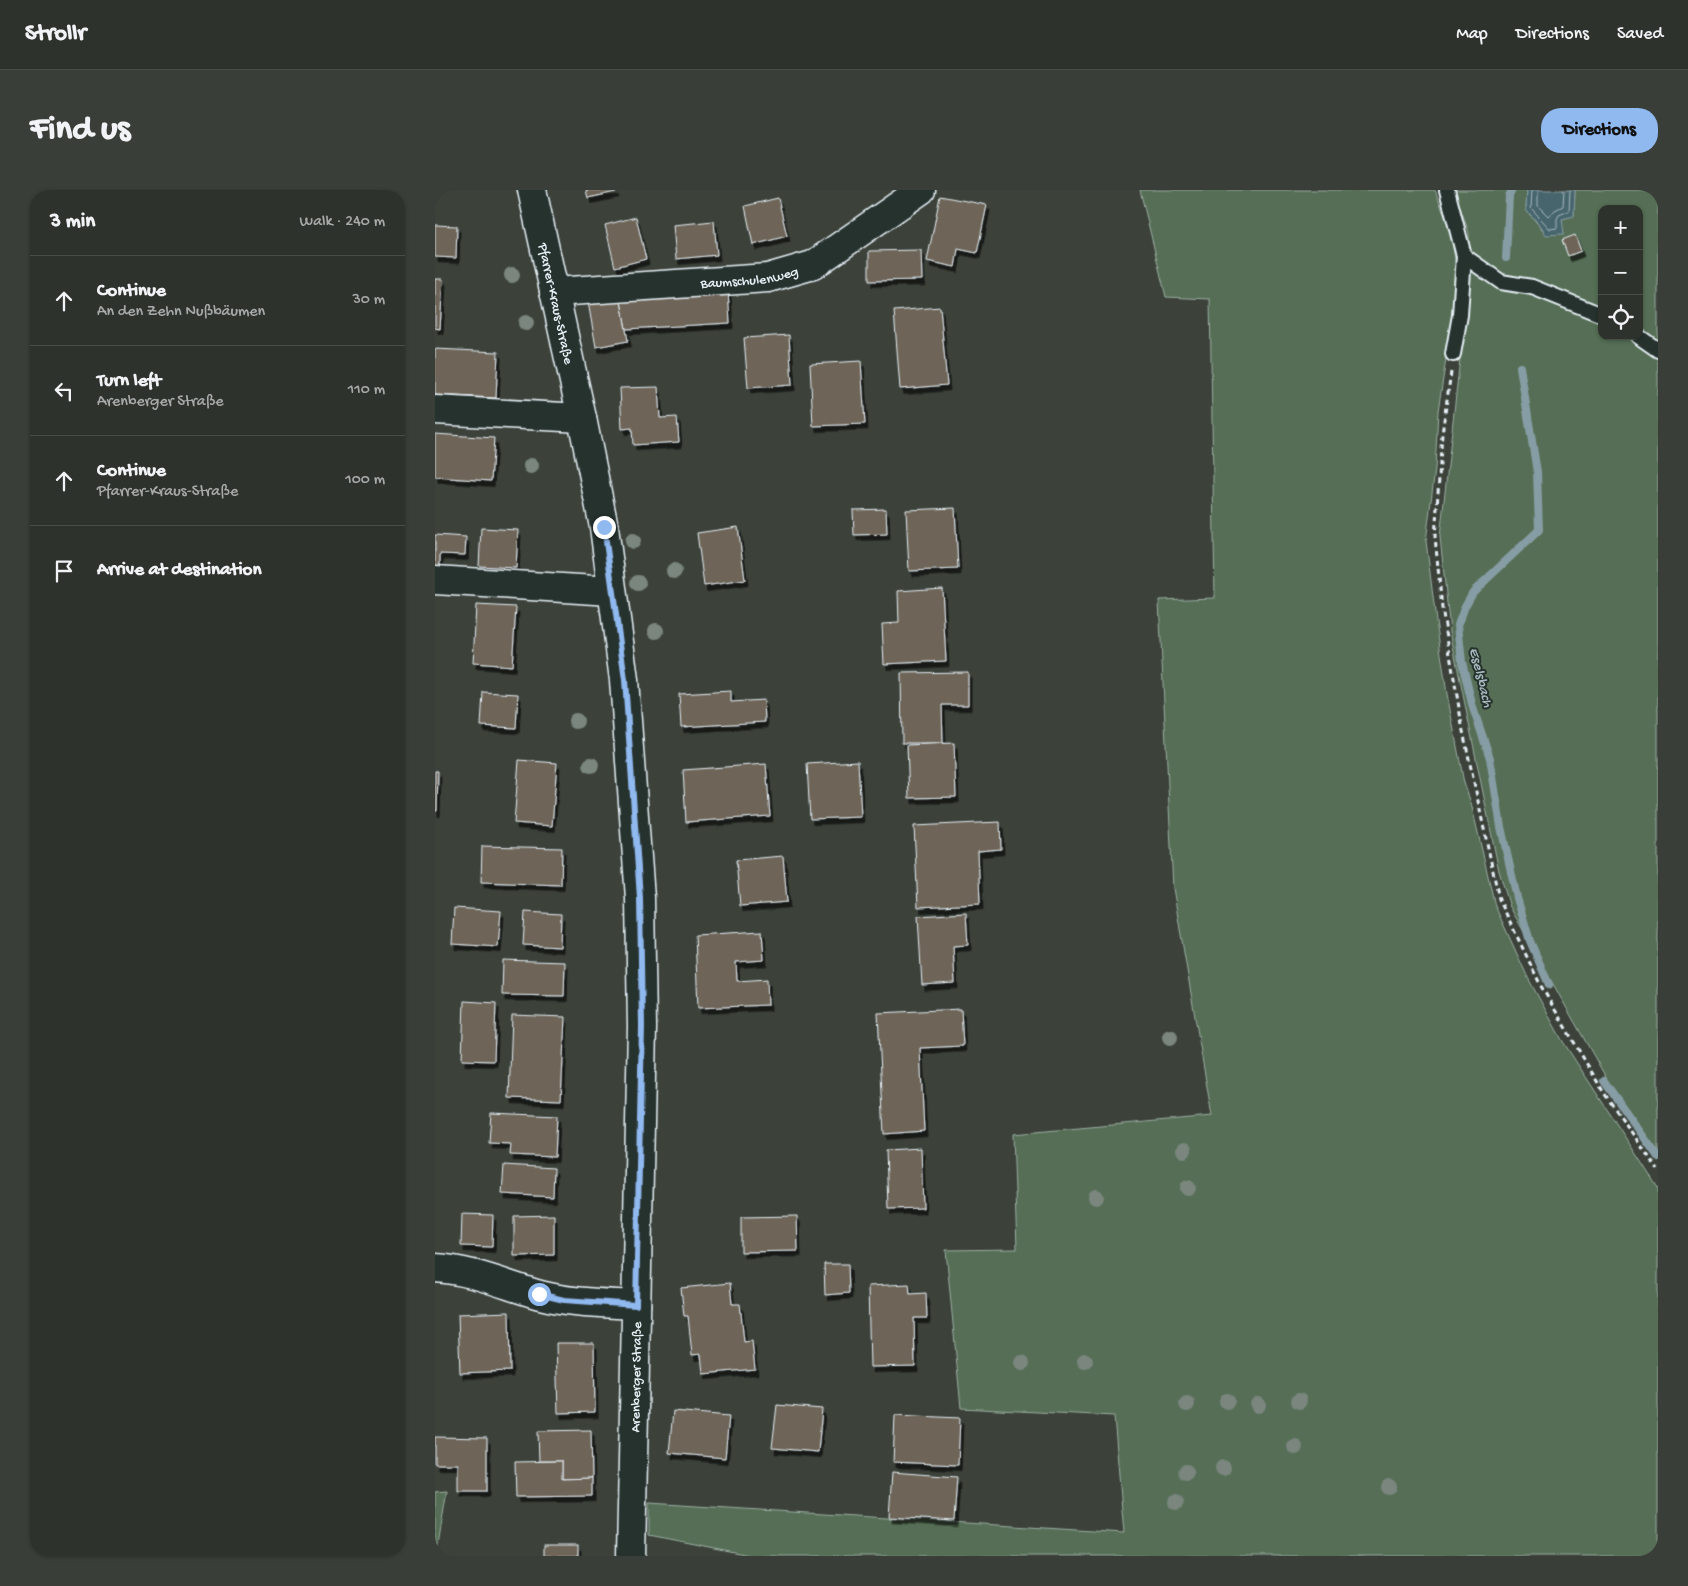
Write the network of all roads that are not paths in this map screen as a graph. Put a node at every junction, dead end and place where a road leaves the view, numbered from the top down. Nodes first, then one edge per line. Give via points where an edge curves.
1 (531, 190) edge
2 (921, 190) edge
3 (1447, 190) edge
4 (1464, 256) junction
5 (554, 292) junction
6 (1598, 314) edge
7 (1643, 340) edge
8 (1658, 350) edge
9 (1453, 354) road end
10 (435, 410) edge
11 (582, 418) junction
12 (435, 580) edge
13 (612, 591) junction
14 (640, 898) joint
15 (435, 1268) edge
16 (636, 1305) junction
17 (631, 1556) edge

1 - 5 street, Pfarrer-Kraus-Straße
2 - 5 street, Baumschulenweg via 813,264 768,278
3 - 4 lane
4 - 6 lane via 1501,282 1532,287
4 - 9 lane via 1460,315
5 - 11 street, Pfarrer-Kraus-Straße
7 - 8 lane
10 - 11 street
11 - 13 street, Pfarrer-Kraus-Straße via 604,527
12 - 13 street
13 - 14 street, Pfarrer-Kraus-Straße via 625,680
14 - 16 street, Arenberger Straße via 642,1026
15 - 16 street via 471,1273 564,1300
16 - 17 street, Arenberger Straße

